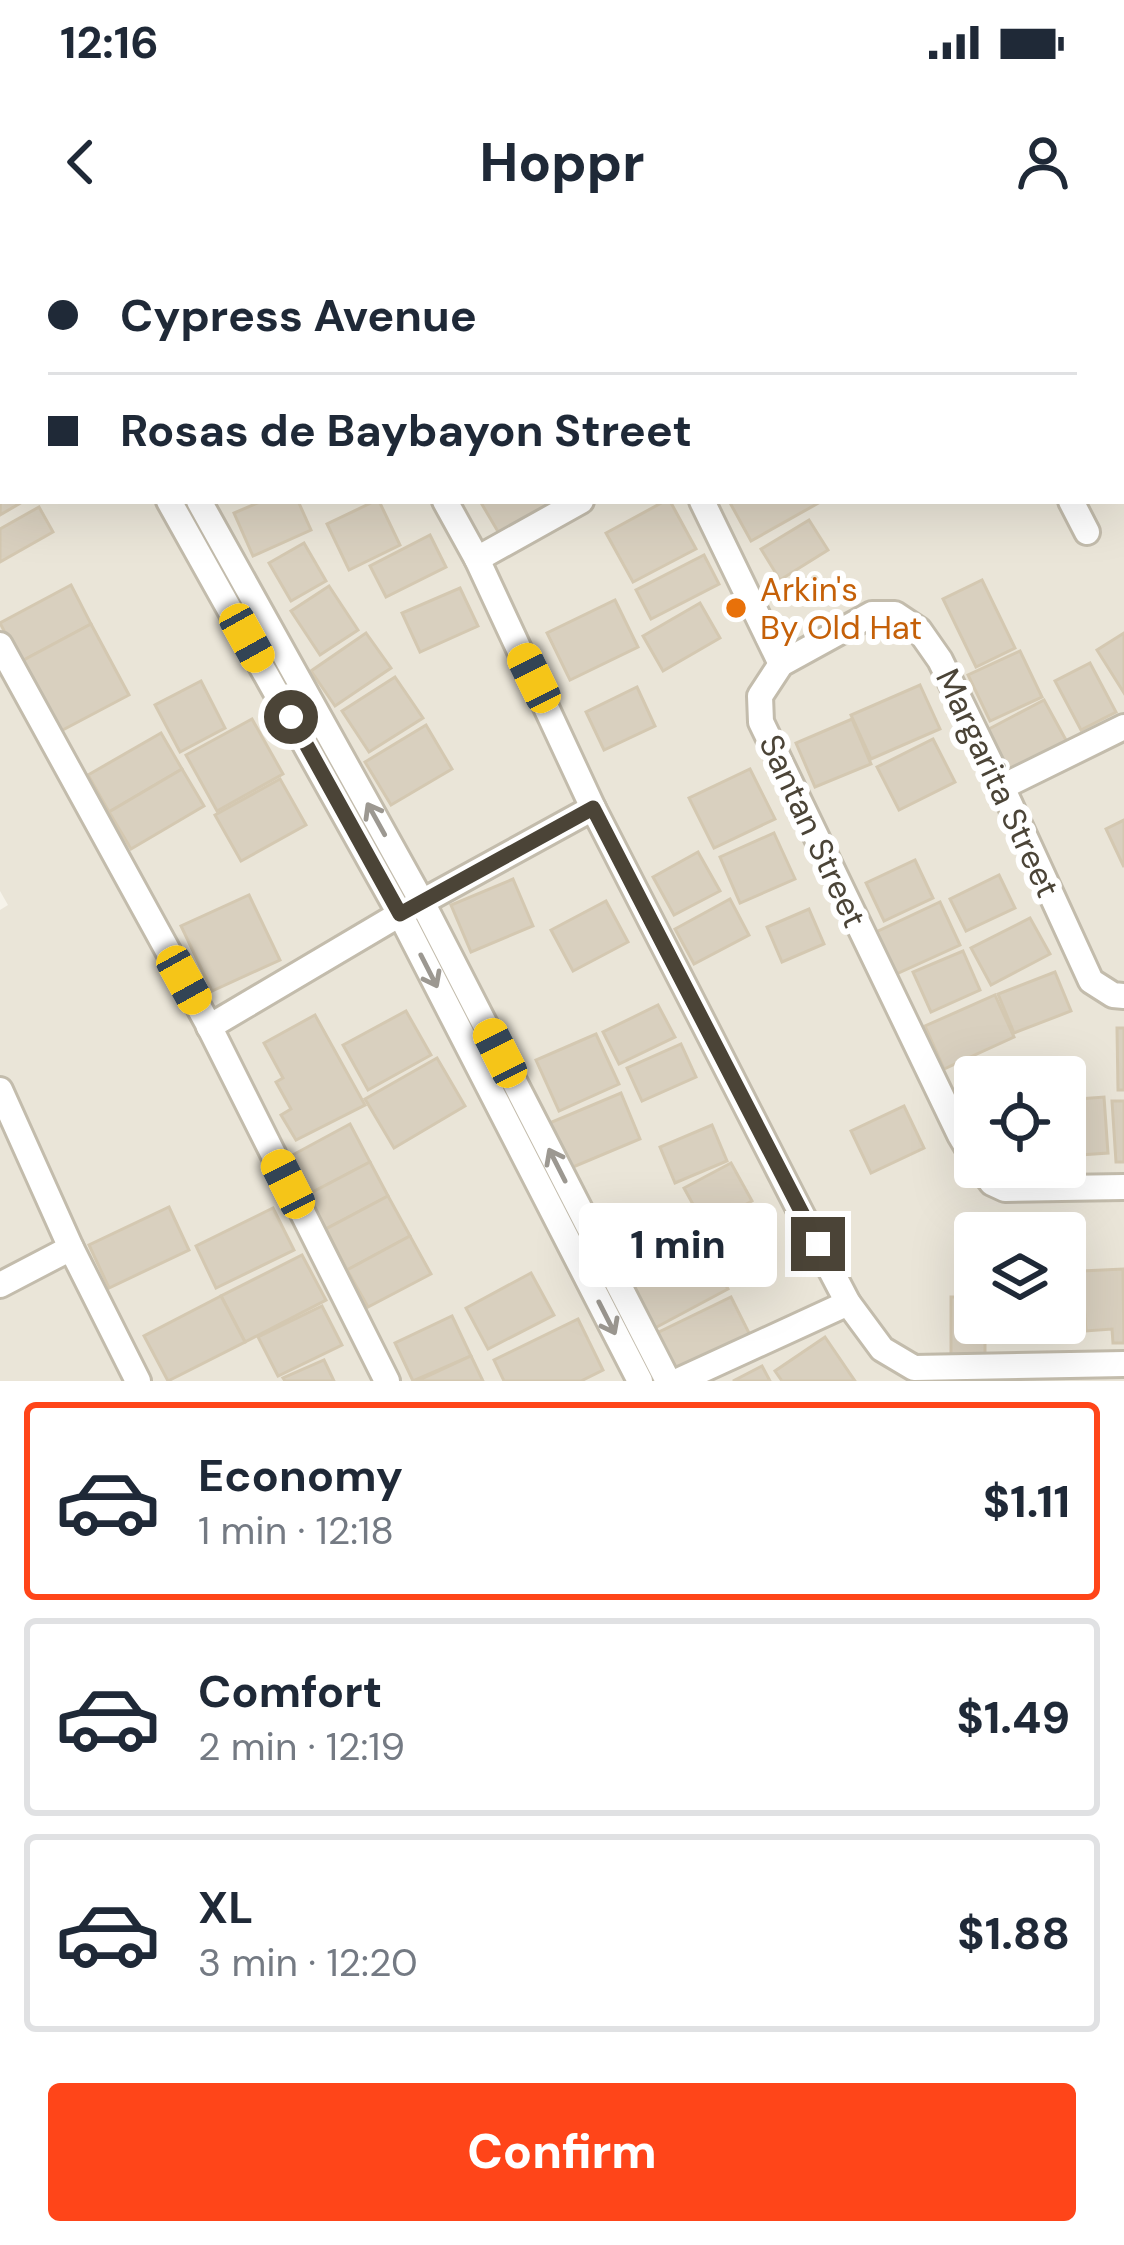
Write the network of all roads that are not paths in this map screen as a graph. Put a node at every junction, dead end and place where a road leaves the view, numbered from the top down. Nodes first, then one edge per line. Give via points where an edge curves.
1 (171, 504) edge
2 (201, 504) edge
3 (447, 504) edge
4 (576, 504) edge
5 (703, 504) edge
6 (1073, 504) edge
7 (1087, 532) dead end
8 (477, 559) junction
9 (0, 645) edge
10 (782, 664) junction
11 (1124, 727) edge
12 (1002, 787) junction
13 (593, 808) junction
14 (411, 908) junction
15 (1124, 996) edge
16 (209, 1027) junction
17 (0, 1090) edge
18 (954, 1123) edge
19 (1124, 1186) edge
20 (1086, 1187) edge
21 (1003, 1188) edge
22 (1045, 1188) edge
23 (71, 1248) junction
24 (0, 1285) edge
25 (848, 1304) junction
26 (1124, 1364) edge
27 (138, 1381) edge
28 (387, 1381) edge
29 (640, 1381) edge
30 (668, 1381) edge
31 (678, 1381) edge

1 - 14 street
14 -> 2 street
3 - 8 street
4 - 8 street
5 - 10 street
6 - 7 street
8 - 13 street
9 - 16 street
10 - 12 street, Margarita Street via 872,614 895,614 940,660
10 - 18 street, Santan Street via 760,695 761,722
11 - 12 street
12 - 15 street, Margarita Street via 1090,981
13 - 14 street
13 - 25 street
14 - 16 street
14 -> 29 street
30 -> 14 street
16 - 28 street
17 - 23 street
19 - 20 street, Santan Street
21 - 22 street, Santan Street
23 - 24 street
23 - 27 street
25 - 26 street via 882,1349 914,1369
25 - 31 street

